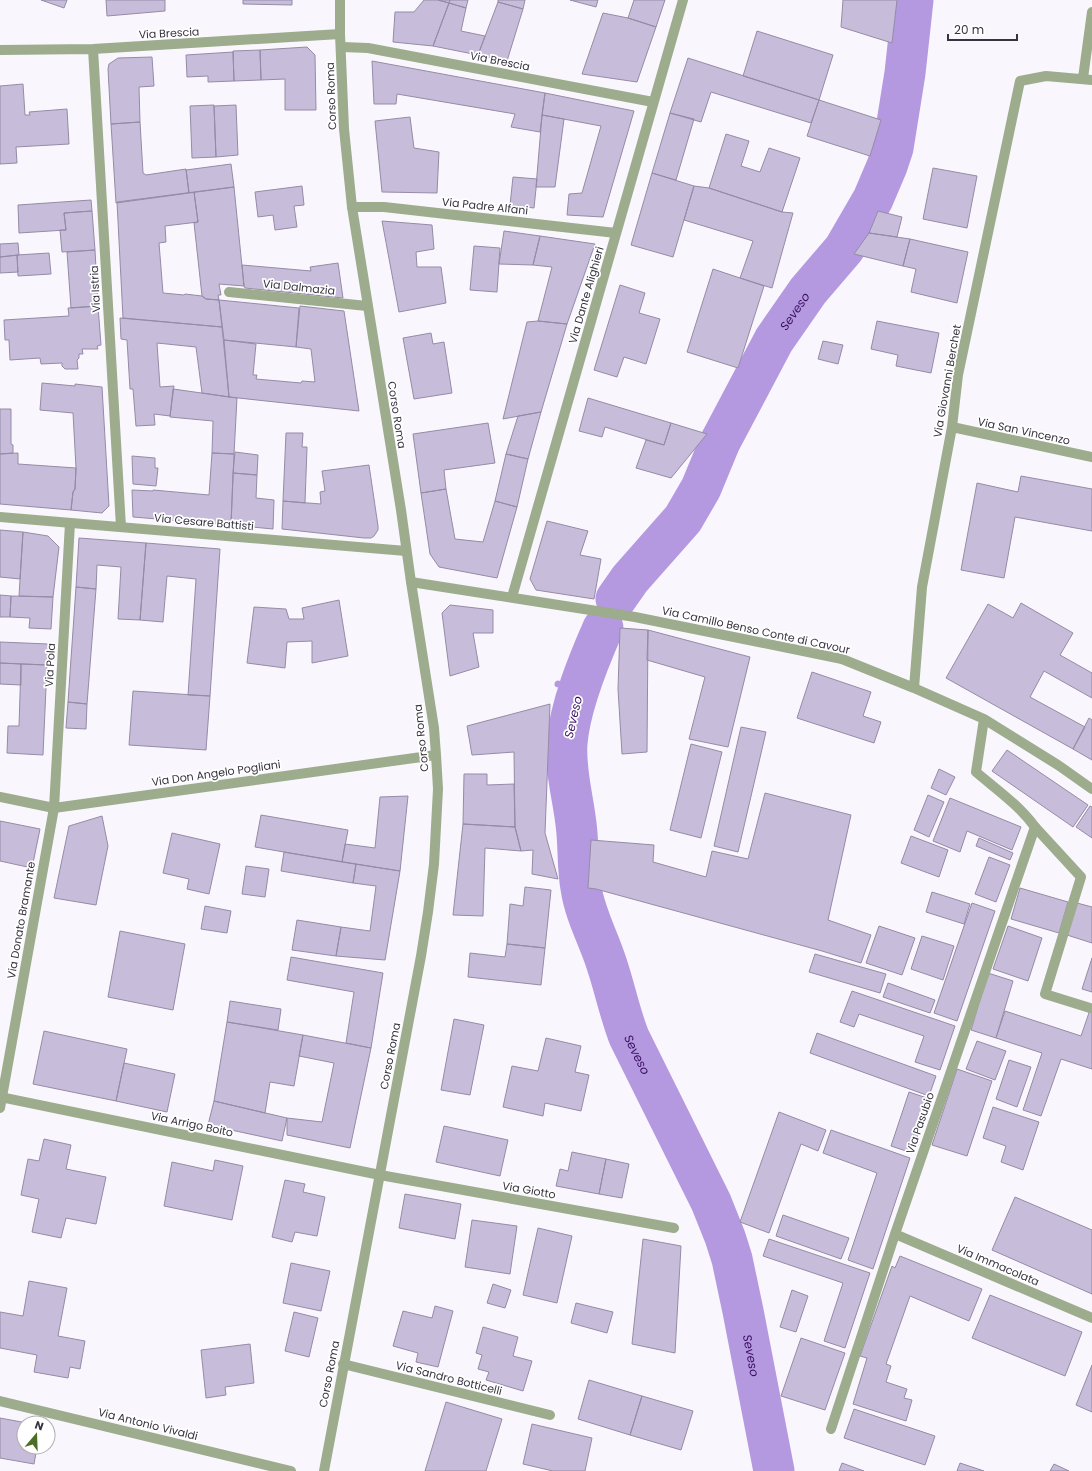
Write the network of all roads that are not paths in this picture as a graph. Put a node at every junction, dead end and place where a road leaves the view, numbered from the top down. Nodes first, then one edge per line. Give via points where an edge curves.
1 (340, 0) edge
2 (683, 0) edge
3 (1092, 12) edge
4 (340, 34) junction
5 (342, 47) junction
6 (93, 49) junction
7 (0, 50) edge
8 (1087, 79) edge
9 (653, 102) junction
10 (352, 207) junction
11 (616, 233) junction
12 (229, 292) dead end
13 (367, 306) junction
14 (952, 428) junction
15 (1092, 457) edge
16 (0, 517) edge
17 (70, 523) junction
18 (121, 527) junction
19 (406, 551) junction
20 (410, 582) junction
21 (512, 597) junction
22 (914, 688) junction
23 (984, 719) junction
24 (436, 755) junction
25 (1092, 789) edge
26 (0, 797) edge
27 (54, 808) junction
28 (1035, 827) junction
29 (1090, 1008) dead end
30 (1, 1101) edge
31 (380, 1175) junction
32 (674, 1228) dead end
33 (895, 1234) junction
34 (1092, 1318) edge
35 (343, 1364) junction
36 (0, 1401) edge
37 (550, 1415) dead end
38 (831, 1429) dead end
39 (291, 1471) edge
40 (324, 1471) edge

1 - 4 street, Corso Roma
2 - 9 street, Via Dante Alighieri
3 - 8 street
4 - 5 street, Corso Roma
4 - 6 street, Via Brescia
5 - 9 street, Via Brescia via 368,48
5 - 10 street, Corso Roma via 344,129
6 - 7 street, Via Brescia
6 - 18 street, Via Istria
8 - 14 street, Via Giovanni Berchet via 1046,76 1020,81 958,374
9 - 11 street, Via Dante Alighieri
10 - 11 street, Via Padre Alfani via 384,207
10 - 13 street, Corso Roma
11 - 21 street, Via Dante Alighieri
12 - 13 street, Via Dalmazia
13 - 19 street, Corso Roma
14 - 15 street, Via San Vincenzo
14 - 22 street, Via Giovanni Berchet via 922,587
16 - 17 street, Via Cesare Battisti
17 - 18 street, Via Cesare Battisti
17 - 27 street, Via Pola
18 - 19 street, Via Cesare Battisti
19 - 20 street, Corso Roma
20 - 21 street, Via Camillo Benso Conte di Cavour
20 - 24 street, Corso Roma via 434,728
21 - 22 street, Via Camillo Benso Conte di Cavour via 635,617 842,659
22 - 23 street, Via Camillo Benso Conte di Cavour
23 - 25 street, Via Camillo Benso Conte di Cavour
23 - 28 street via 976,772
24 - 27 street, Via Don Angelo Pogliani
24 - 31 street, Corso Roma via 438,789 428,912
26 - 27 street, Via Don Angelo Pogliani
27 - 30 street, Via Donato Bramante
28 - 29 street via 1080,877 1045,994
28 - 33 street, Via Pasubio
30 - 31 street, Via Arrigo Boito
31 - 32 street, Via Giotto
31 - 35 street, Corso Roma
33 - 34 street, Via Immacolata
33 - 38 street, Via Pasubio
35 - 37 street, Via Sandro Botticelli
35 - 40 street, Corso Roma
36 - 39 street, Via Antonio Vivaldi

